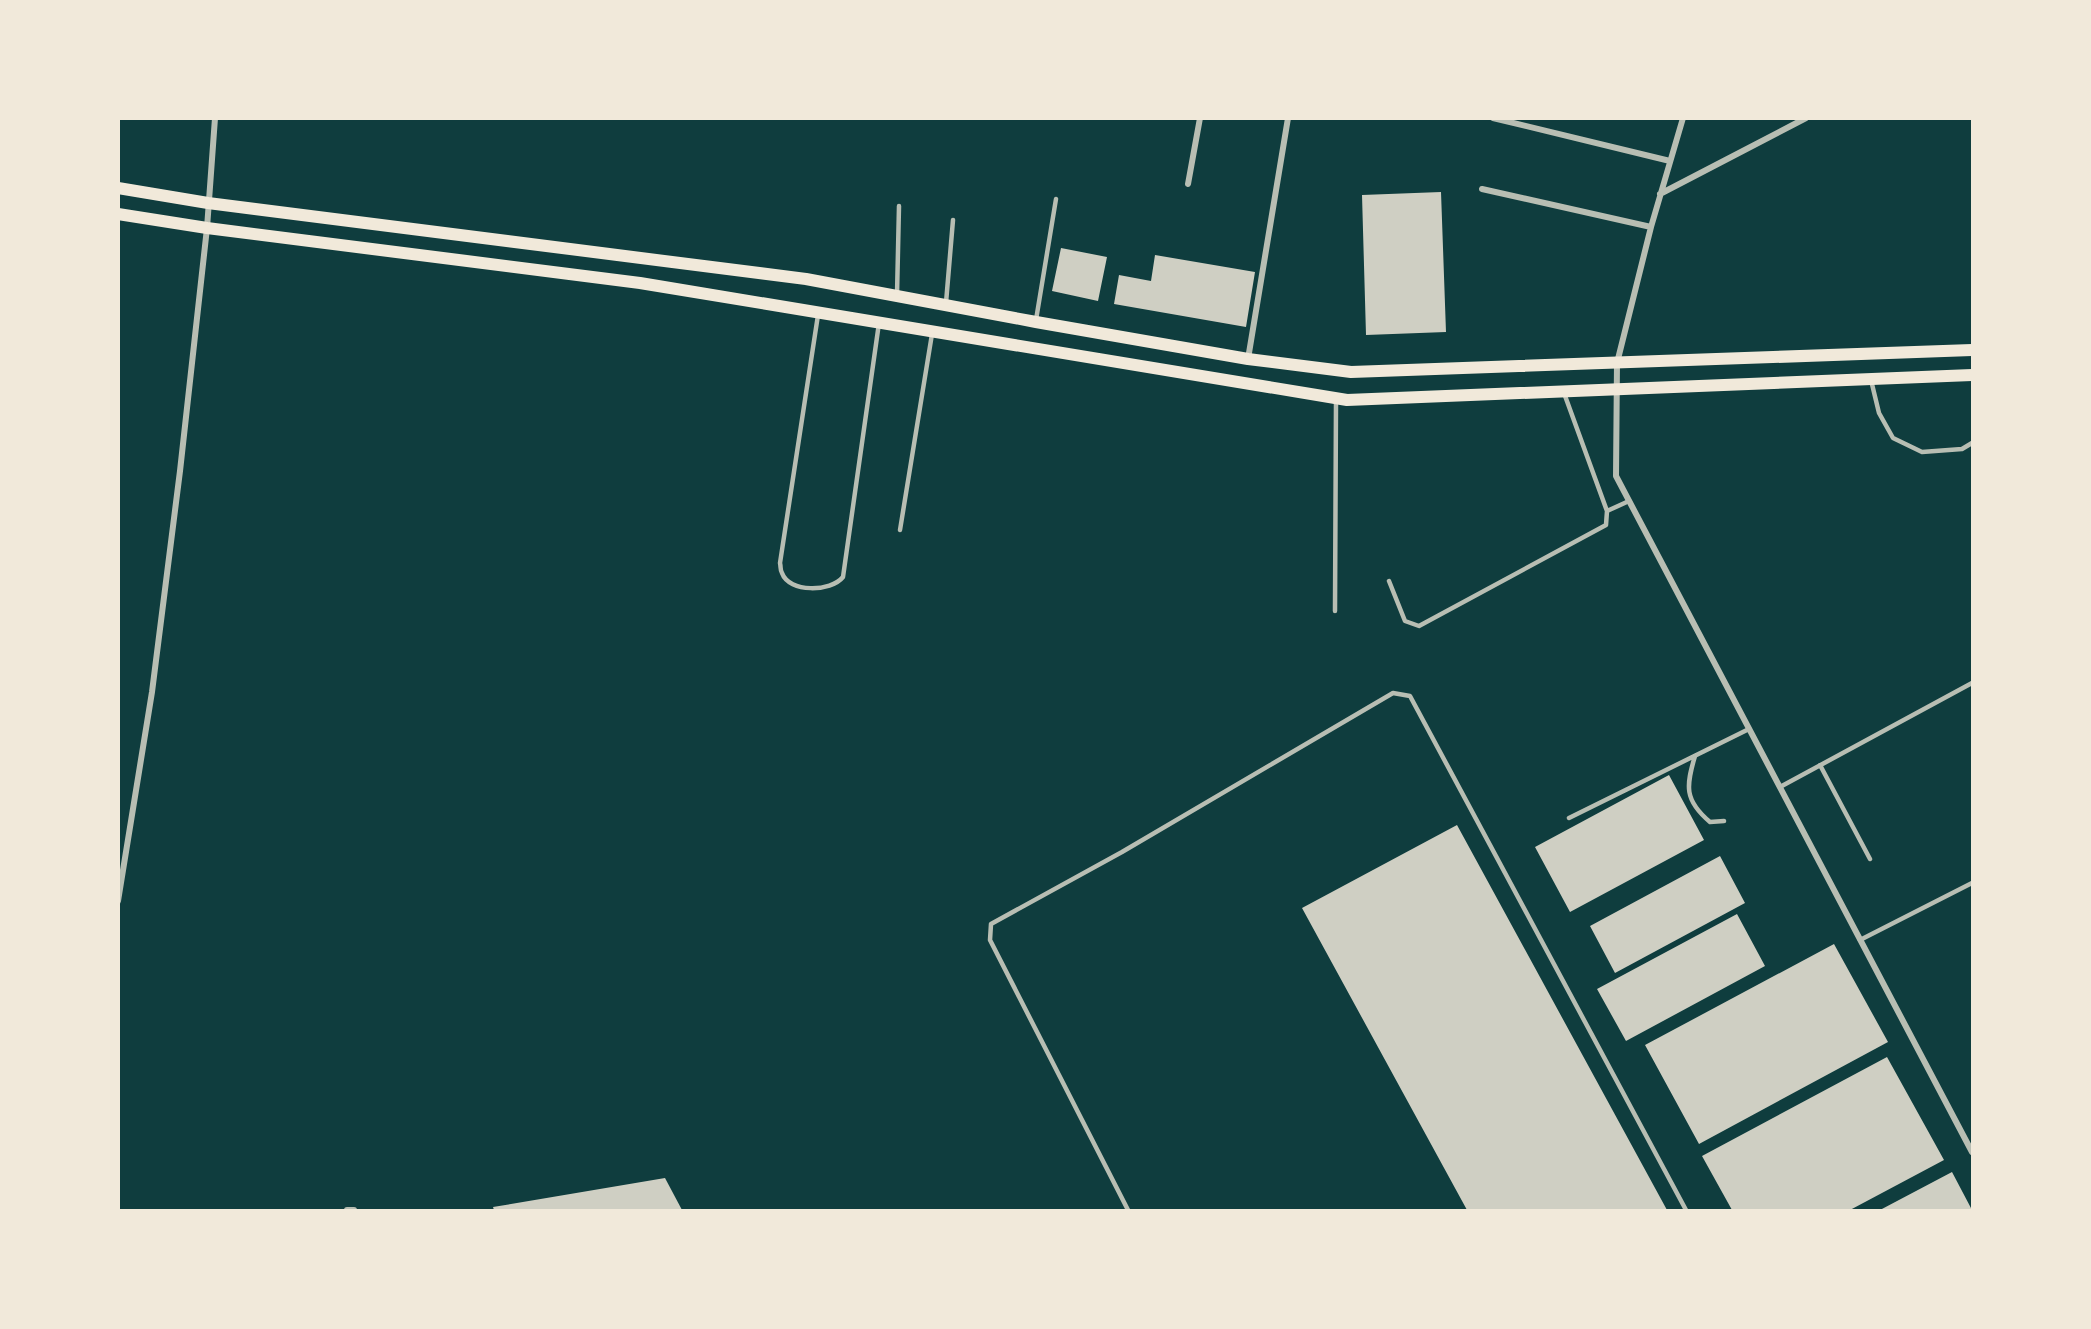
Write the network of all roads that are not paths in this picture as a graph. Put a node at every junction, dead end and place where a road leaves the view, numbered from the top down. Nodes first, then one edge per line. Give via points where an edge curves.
1 (215, 118) edge
2 (1200, 118) edge
3 (1288, 118) edge
4 (1493, 118) edge
5 (1683, 118) edge
6 (1806, 118) edge
7 (1670, 161) junction
8 (1188, 184) dead end
9 (118, 188) edge
10 (1482, 189) dead end
11 (1660, 194) junction
12 (1056, 199) dead end
13 (208, 203) junction
14 (899, 206) dead end
15 (118, 214) edge
16 (953, 220) dead end
17 (1651, 227) junction
18 (207, 228) junction
19 (897, 297) junction
20 (946, 306) junction
21 (818, 312) junction
22 (1036, 322) junction
23 (879, 323) junction
24 (932, 331) junction
25 (1972, 350) edge
26 (1248, 358) junction
27 (1617, 363) junction
28 (1972, 375) edge
29 (1871, 379) junction
30 (1617, 388) junction
31 (1563, 391) junction
32 (1336, 398) junction
33 (1972, 443) edge
34 (1629, 501) junction
35 (1607, 511) junction
36 (900, 530) dead end
37 (1389, 581) dead end
38 (1335, 611) dead end
39 (1972, 683) edge
40 (1749, 729) junction
41 (1695, 756) junction
42 (1820, 765) junction
43 (1780, 787) junction
44 (1569, 818) dead end
45 (1724, 821) dead end
46 (1870, 859) dead end
47 (1972, 883) edge
48 (120, 887) edge
49 (118, 901) edge
50 (1860, 940) junction
51 (1972, 1152) edge
52 (347, 1210) edge
53 (354, 1210) edge
54 (1128, 1210) edge
55 (1686, 1210) edge

1 - 13 street
2 - 8 street
3 - 26 street
4 - 7 street
5 - 7 street
6 - 11 street
7 - 11 street
9 - 13 main road
10 - 17 street
11 - 17 street
12 - 22 lane
13 - 18 street
13 - 19 main road via 806,279
14 - 19 lane
15 - 18 main road
16 - 20 lane
17 - 27 street
18 - 21 main road via 640,283
18 - 48 street via 152,693
19 - 20 main road
20 - 22 main road
21 - 23 main road
21 - 23 lane via 780,563 786,579 800,586 832,586 843,577
22 - 26 main road
23 - 24 main road
24 - 32 main road
24 - 36 lane
25 - 27 main road
26 - 27 main road via 1351,372
27 - 30 street
28 - 29 main road
29 - 30 main road
29 - 33 lane via 1879,413 1893,438 1922,453 1962,449
30 - 31 main road
30 - 34 street via 1616,476
31 - 32 main road
31 - 35 lane
32 - 38 lane
34 - 35 lane
34 - 40 street
35 - 37 lane via 1606,525 1419,626 1404,621
39 - 42 lane
40 - 41 lane
40 - 43 street
41 - 44 lane
41 - 45 lane via 1688,784 1690,798 1710,822
42 - 43 lane
42 - 46 lane
43 - 50 street
47 - 50 lane
48 - 49 street
50 - 51 street
52 - 53 street
54 - 55 lane via 990,940 991,924 1393,693 1410,696

